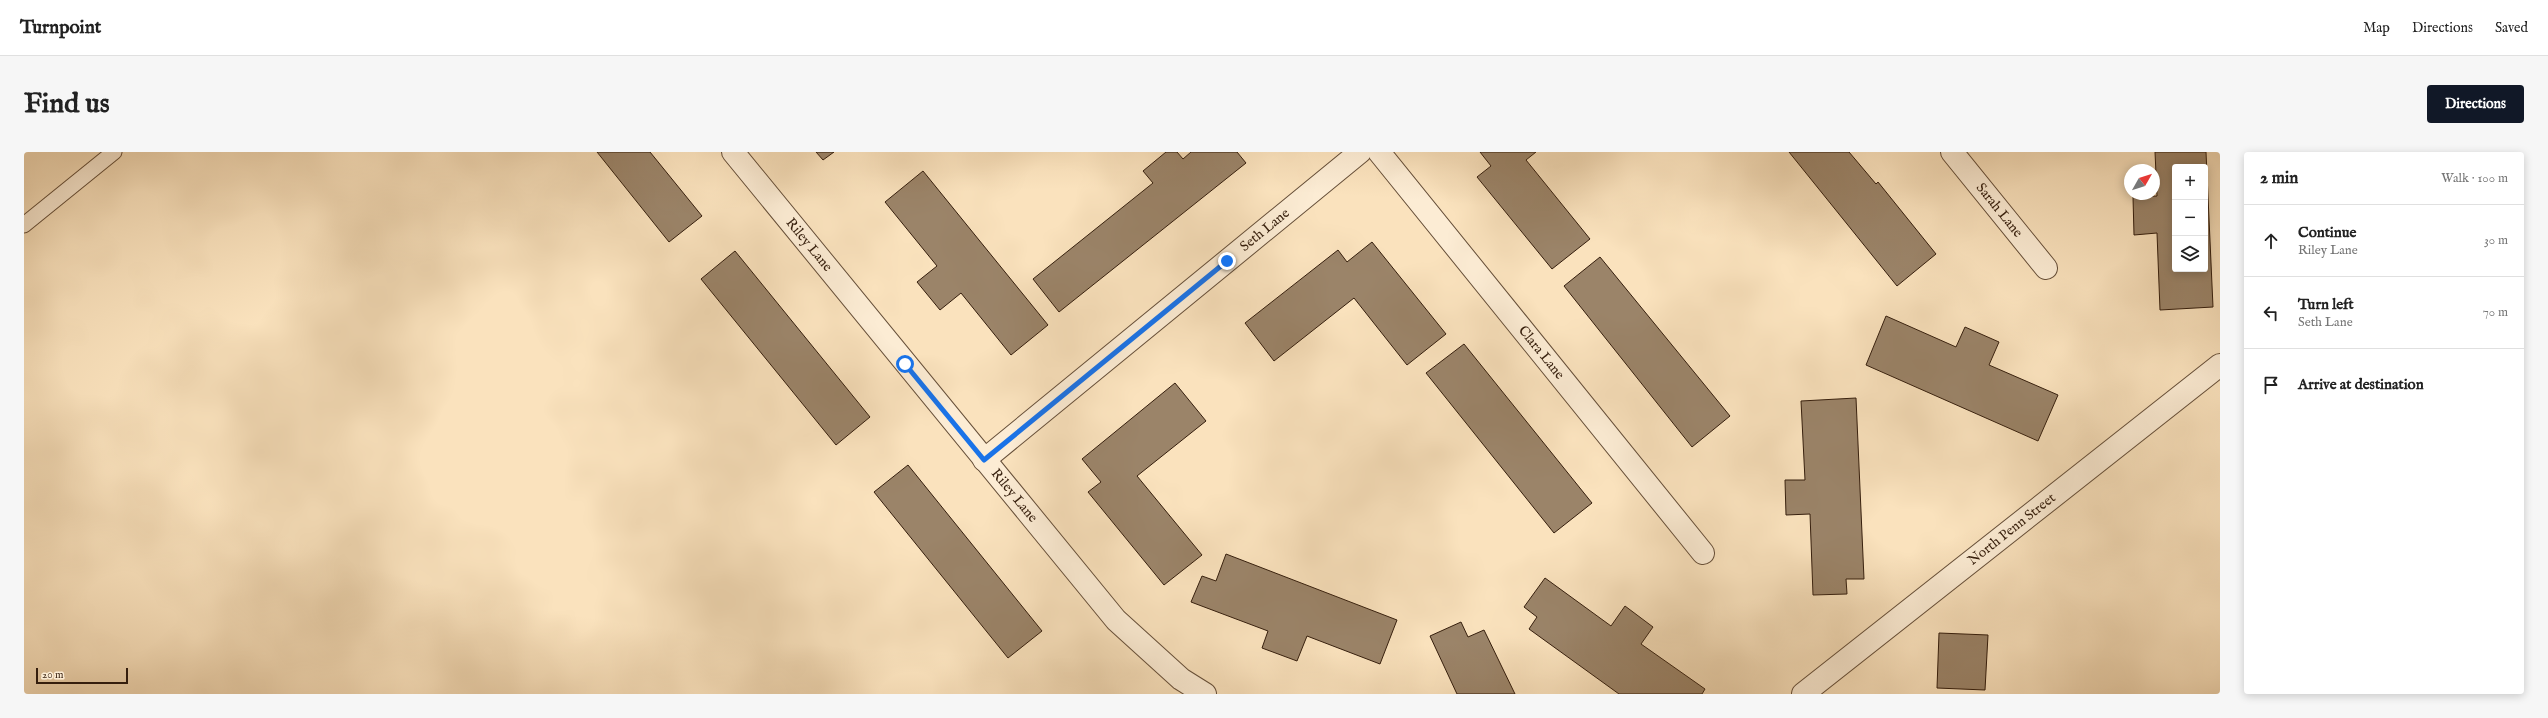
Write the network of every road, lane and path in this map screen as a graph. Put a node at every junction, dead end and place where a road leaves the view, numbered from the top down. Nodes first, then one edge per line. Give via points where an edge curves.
1 (114, 152) edge
2 (733, 152) edge
3 (1360, 152) edge
4 (1379, 152) edge
5 (1952, 152) edge
6 (24, 225) edge
7 (2046, 268) dead end
8 (2220, 365) edge
9 (984, 460) junction
10 (1704, 553) dead end
11 (1205, 694) edge
12 (1803, 694) edge

1 - 6 lane
2 - 9 street, Riley Lane
3 - 9 street, Seth Lane
4 - 10 street, Clara Lane
5 - 7 street, Sarah Lane
8 - 12 street, North Penn Street
9 - 11 street, Riley Lane via 1116,620 1181,679

